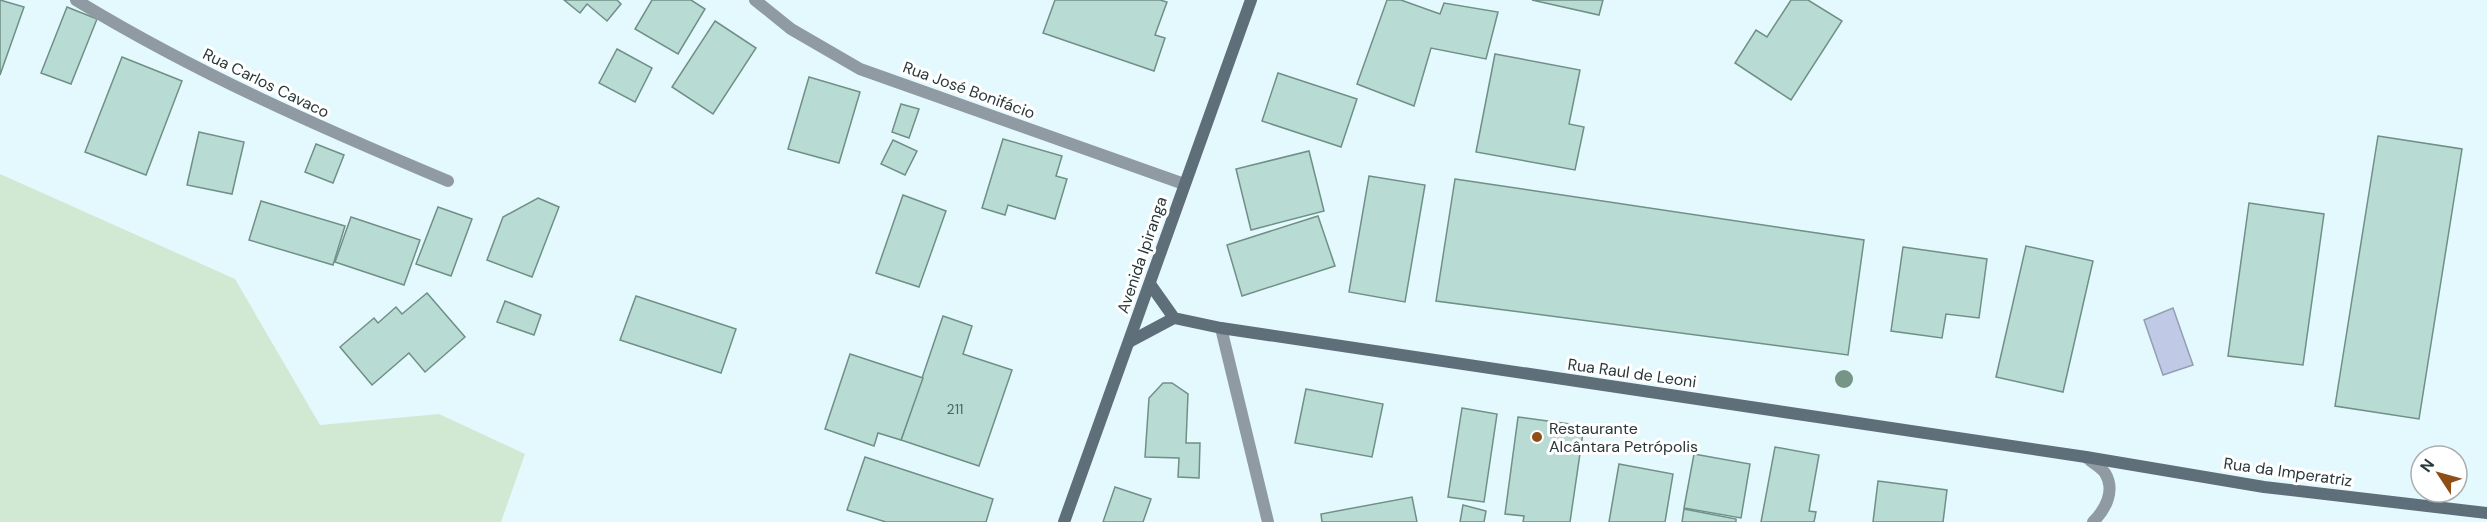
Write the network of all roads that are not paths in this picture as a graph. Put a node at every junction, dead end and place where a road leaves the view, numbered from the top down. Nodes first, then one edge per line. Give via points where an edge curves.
1 (76, 0) edge
2 (755, 0) edge
3 (1251, 0) edge
4 (448, 182) dead end
5 (1184, 184) junction
6 (1150, 284) junction
7 (1174, 318) junction
8 (1221, 328) junction
9 (1129, 342) junction
10 (2086, 457) junction
11 (2487, 513) edge
12 (1064, 522) edge
13 (1268, 522) edge
14 (2093, 522) edge

1 - 4 street, Rua Carlos Cavaco via 143,40 302,120
2 - 5 street, Rua José Bonifácio via 791,29 860,69
3 - 5 main road, Avenida Ipiranga
5 - 6 main road, Avenida Ipiranga
6 - 7 main road
6 - 9 main road, Avenida Ipiranga
7 - 8 main road, Rua Raul de Leoni
7 - 9 main road
8 - 10 main road, Rua Raul de Leoni
8 - 13 street
9 - 12 main road, Avenida Ipiranga
10 - 11 main road, Rua da Imperatriz via 2264,487
10 - 14 street via 2105,474 2109,488 2106,508

